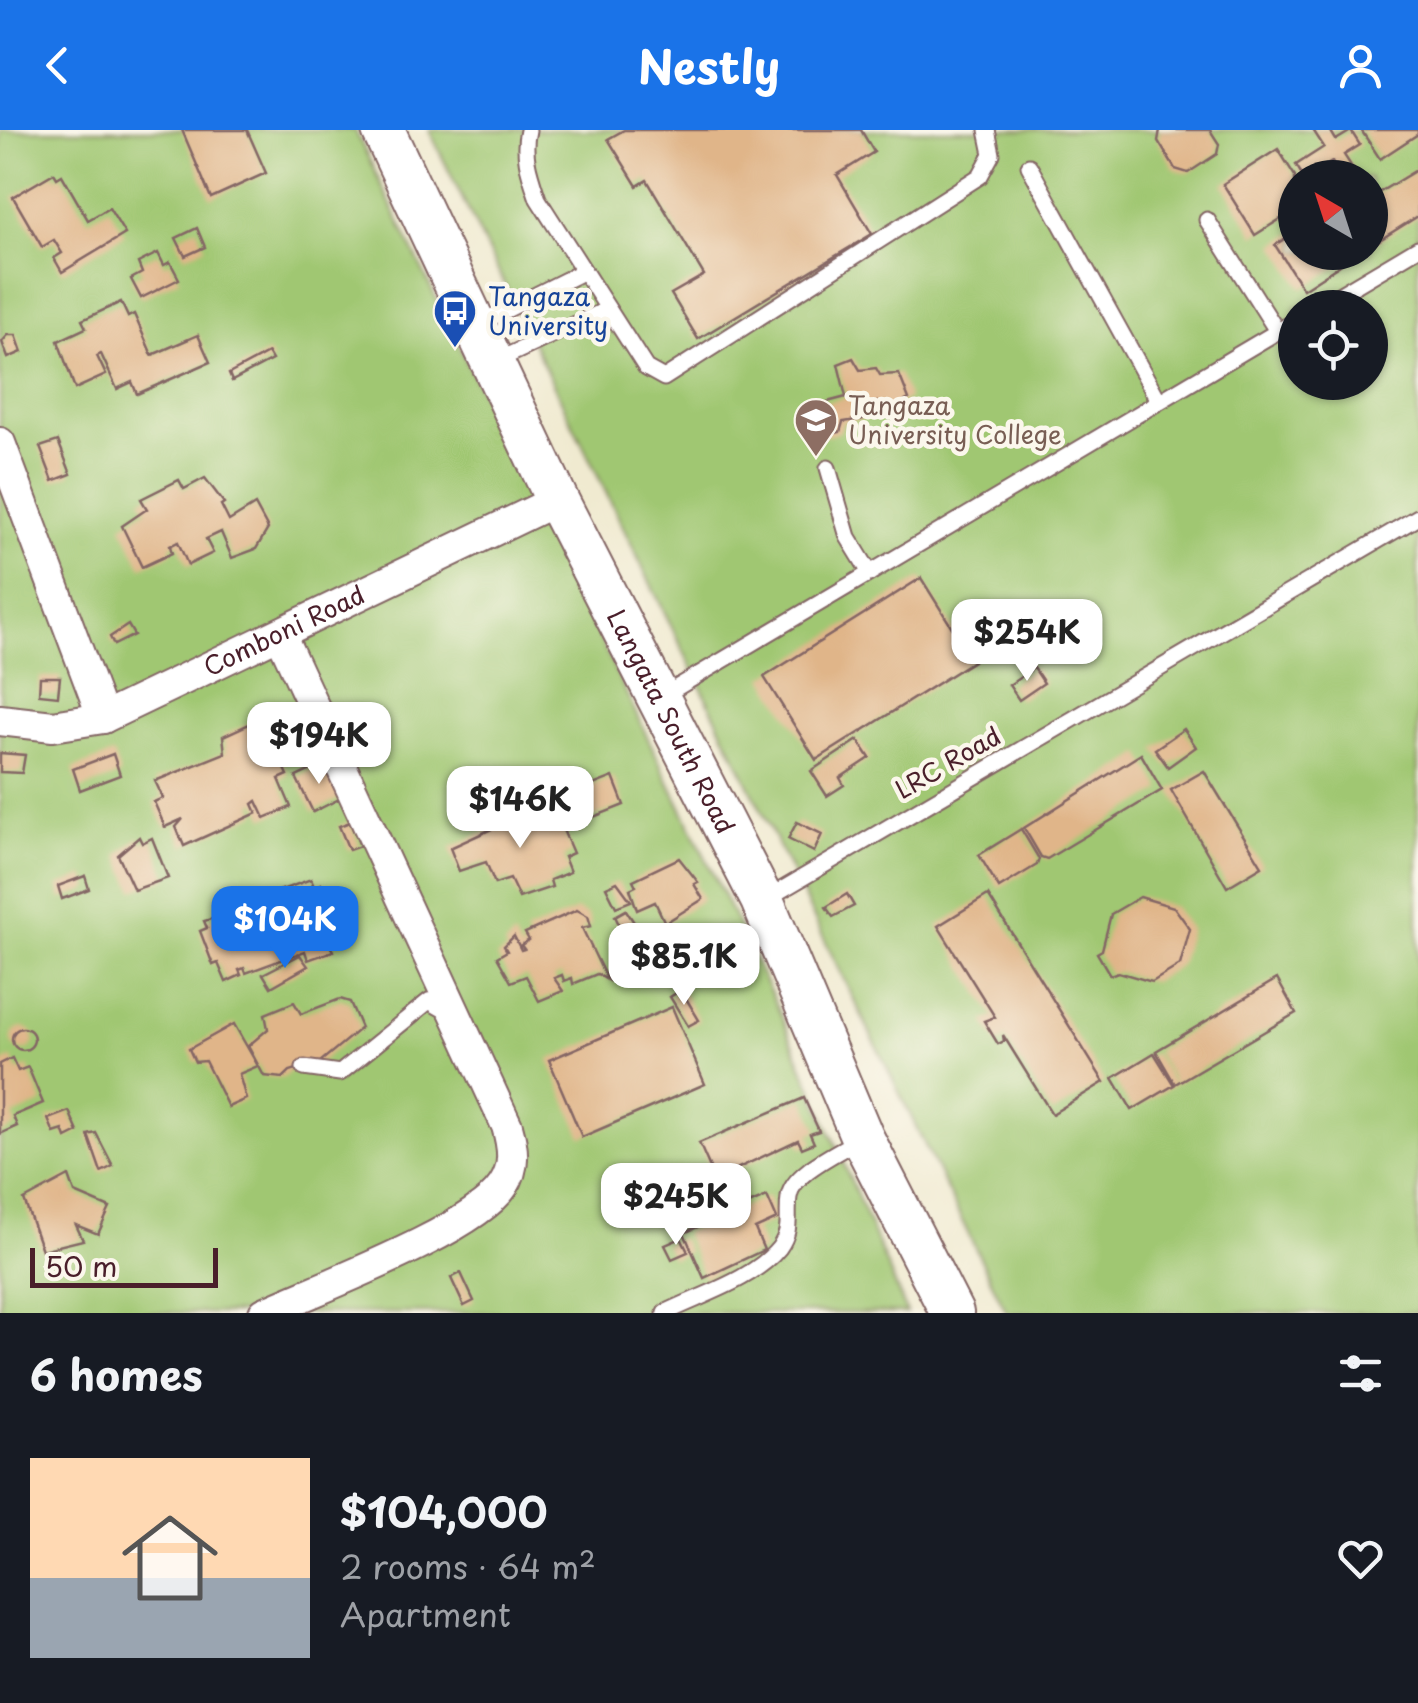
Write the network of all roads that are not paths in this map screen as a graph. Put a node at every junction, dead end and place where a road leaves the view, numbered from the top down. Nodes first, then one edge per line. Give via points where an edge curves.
1 (382, 130) edge
2 (528, 130) edge
3 (987, 130) edge
4 (1029, 166) dead end
5 (1208, 220) dead end
6 (1418, 248) edge
7 (584, 270) junction
8 (1347, 290) edge
9 (608, 309) junction
10 (1277, 332) joint
11 (483, 344) junction
12 (1159, 402) junction
13 (0, 443) edge
14 (828, 468) dead end
15 (557, 500) junction
16 (1418, 517) edge
17 (870, 573) junction
18 (281, 636) junction
19 (661, 697) junction
20 (103, 718) junction
21 (0, 720) edge
22 (762, 900) junction
23 (460, 1026) junction
24 (304, 1068) dead end
25 (862, 1137) junction
26 (264, 1313) edge
27 (665, 1313) edge
28 (952, 1313) edge

1 - 11 street, Langata South Road
2 - 7 lane via 524,145 538,199
3 - 9 lane via 992,154 980,176 664,378 646,368
4 - 12 lane
5 - 10 lane
6 - 8 lane
7 - 9 lane
7 - 11 lane
9 - 11 lane
10 - 12 lane
11 - 15 street, Langata South Road
12 - 17 lane
13 - 20 street
14 - 17 lane via 848,537
15 - 18 street, Comboni Road
15 - 19 street, Langata South Road
16 - 22 lane, LRC Road
17 - 19 lane
18 - 20 street, Comboni Road
18 - 23 street
19 - 22 street, Langata South Road
20 - 21 street, Comboni Road via 53,726
22 - 25 street, Langata South Road
23 - 24 lane via 429,1001 340,1073
23 - 26 street via 507,1126 513,1154 505,1183 469,1216
25 - 27 lane via 794,1183 789,1230 778,1249 754,1270
25 - 28 street, Langata South Road

